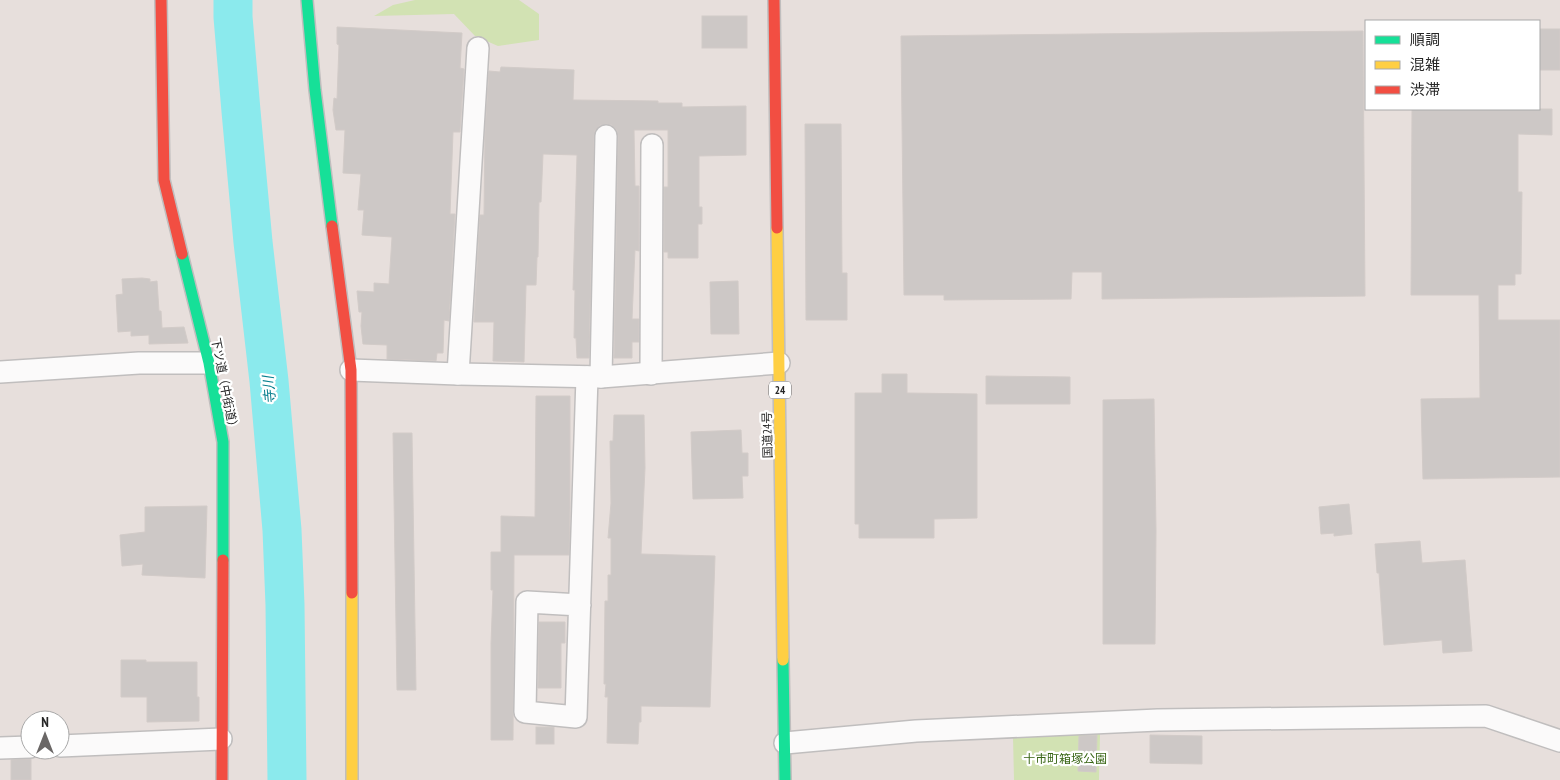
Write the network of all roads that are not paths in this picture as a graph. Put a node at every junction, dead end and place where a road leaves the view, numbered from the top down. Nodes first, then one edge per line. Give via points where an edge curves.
1 (161, 0) edge
2 (307, 0) edge
3 (774, 0) edge
4 (478, 48) dead end
5 (606, 136) dead end
6 (652, 145) dead end
7 (209, 363) junction
8 (779, 364) junction
9 (351, 370) junction
10 (0, 372) edge
11 (458, 374) junction
12 (651, 374) junction
13 (594, 377) junction
14 (580, 605) junction
15 (221, 739) junction
16 (1560, 741) edge
17 (785, 742) junction
18 (70, 746) edge
19 (20, 747) edge
20 (0, 748) edge
21 (222, 780) edge
22 (352, 780) edge
23 (785, 780) edge

1 - 7 main road, 下ツ道（中街道） via 164,180
2 - 9 main road via 315,90
3 - 8 main road, 国道24号 / 24
4 - 11 street
5 - 13 street
6 - 12 street
7 - 10 street via 139,363
7 - 15 main road, 下ツ道（中街道） via 223,442
8 - 12 street
8 - 17 main road, 国道24号 / 24
9 - 11 street
9 - 22 main road
11 - 13 street
12 - 13 street
13 - 14 street
14 - 14 street via 576,717 525,712 527,602
15 - 18 street
15 - 21 main road, 下ツ道（中街道）
16 - 17 street via 1486,716 1158,720 916,731
17 - 23 main road, 国道24号 / 24
19 - 20 street

